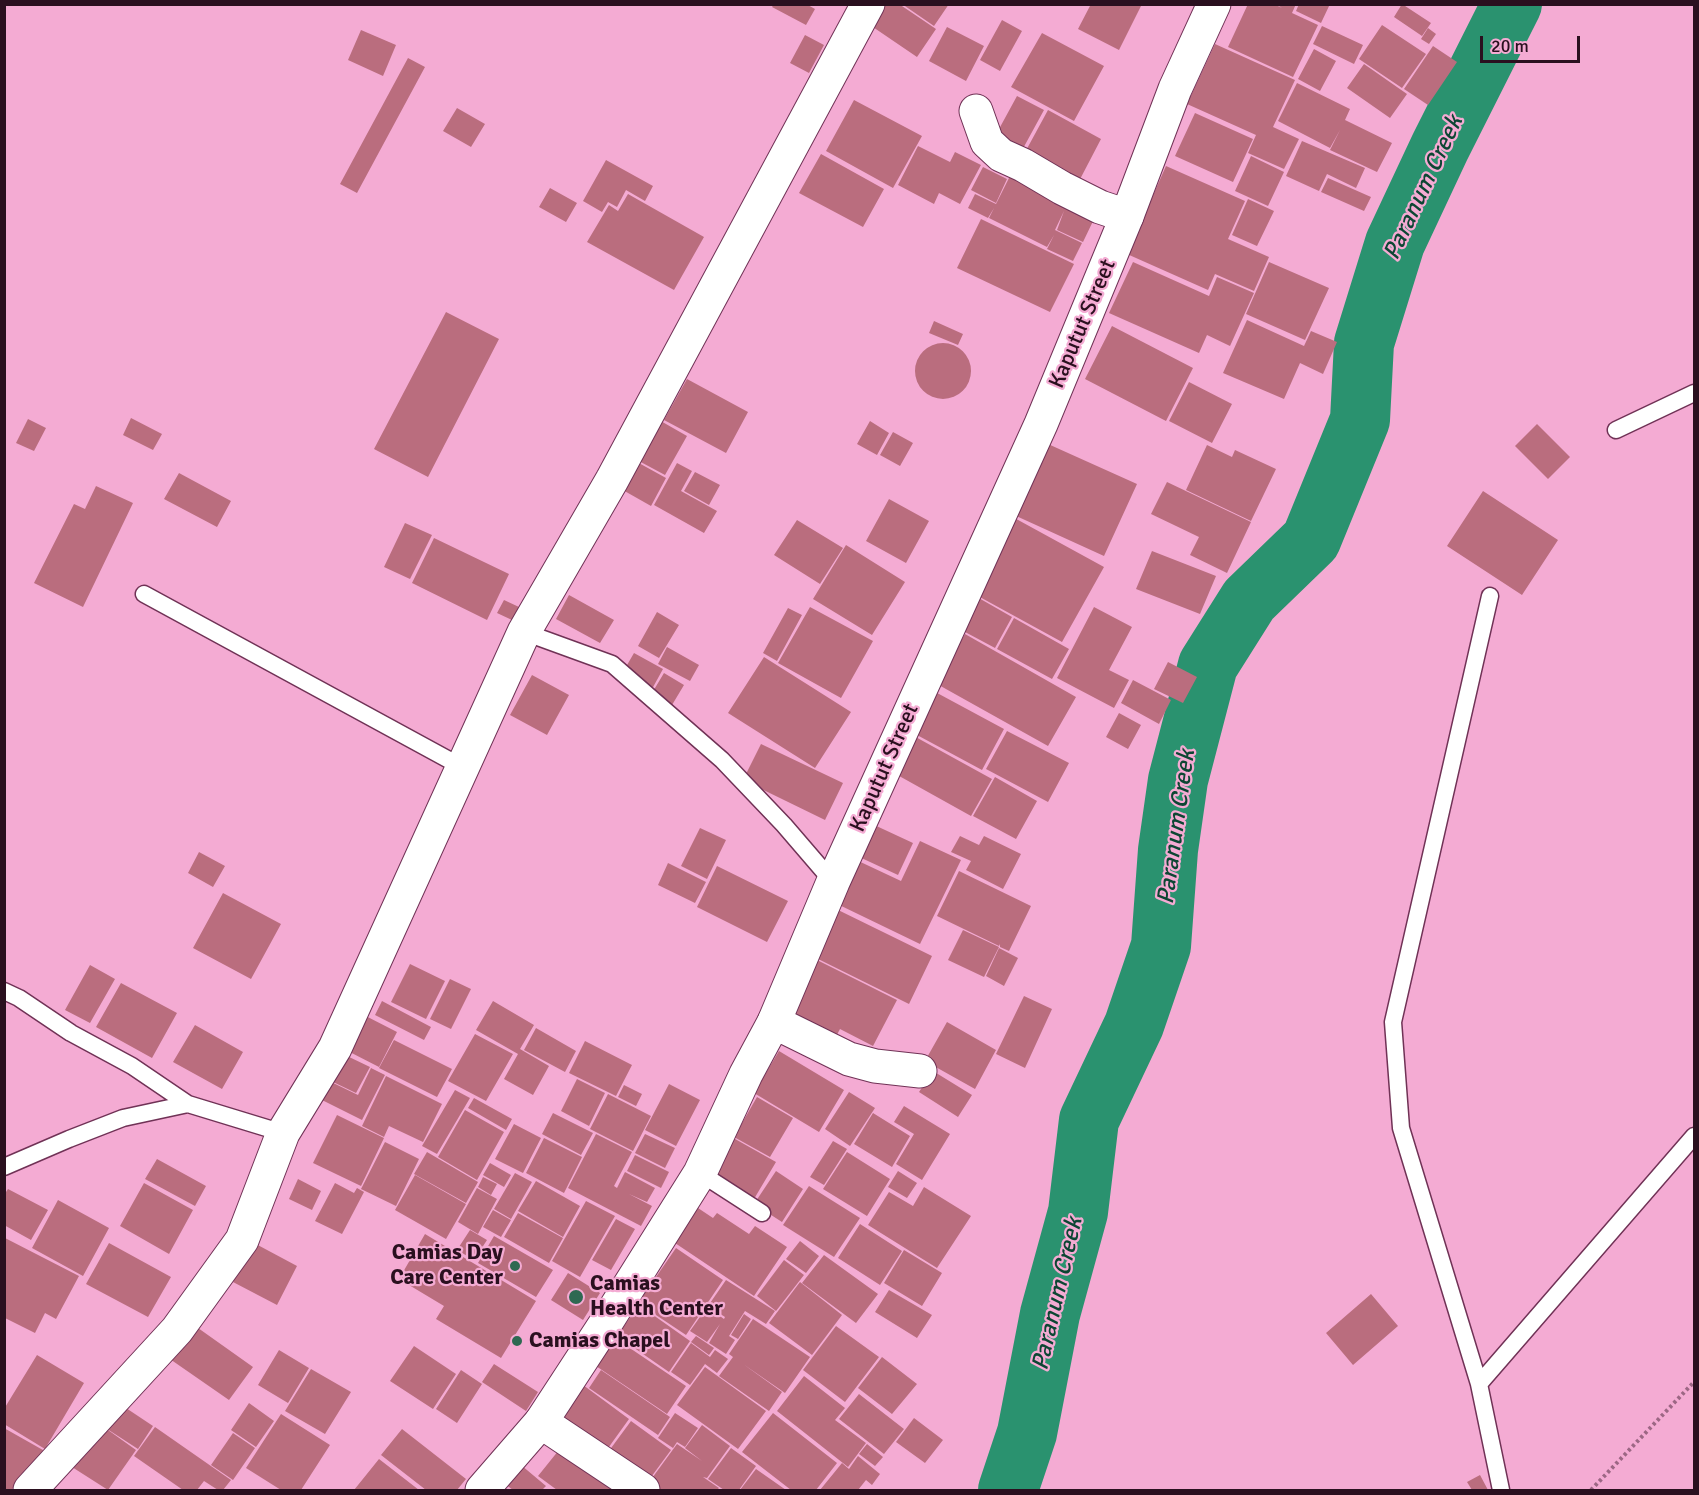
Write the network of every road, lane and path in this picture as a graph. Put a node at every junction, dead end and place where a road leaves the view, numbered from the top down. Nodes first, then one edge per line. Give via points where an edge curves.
1 (868, 4) edge
2 (1214, 4) edge
3 (976, 111) dead end
4 (1127, 216) junction
5 (1695, 393) edge
6 (1616, 430) dead end
7 (144, 594) dead end
8 (1491, 596) dead end
9 (524, 632) junction
10 (462, 767) junction
11 (833, 882) junction
12 (4, 991) edge
13 (774, 1022) junction
14 (920, 1071) dead end
15 (188, 1104) junction
16 (283, 1133) junction
17 (1695, 1136) edge
18 (4, 1167) edge
19 (700, 1173) junction
20 (762, 1213) dead end
21 (1695, 1382) edge
22 (1479, 1384) junction
23 (542, 1422) junction
24 (30, 1491) edge
25 (482, 1491) edge
26 (643, 1491) edge
27 (1501, 1491) edge
28 (1591, 1491) edge

1 - 9 street via 612,480
2 - 4 street, Kaputut Street via 1175,89
3 - 4 street via 987,142 1001,156 1100,207
4 - 11 street, Kaputut Street via 1041,424
5 - 6 lane
7 - 10 lane
8 - 22 lane via 1393,1022 1401,1128
9 - 10 street
9 - 11 lane via 612,664 722,760
10 - 16 street via 335,1048
11 - 13 street, Kaputut Street
12 - 15 lane via 132,1066
13 - 14 street via 849,1059
13 - 19 street, Kaputut Street
15 - 16 lane
15 - 18 lane via 123,1118
16 - 24 street via 242,1240 177,1330
17 - 22 lane
19 - 20 lane
19 - 23 street, Kaputut Street
21 - 28 path
22 - 27 lane
23 - 25 street, Kaputut Street
23 - 26 street

